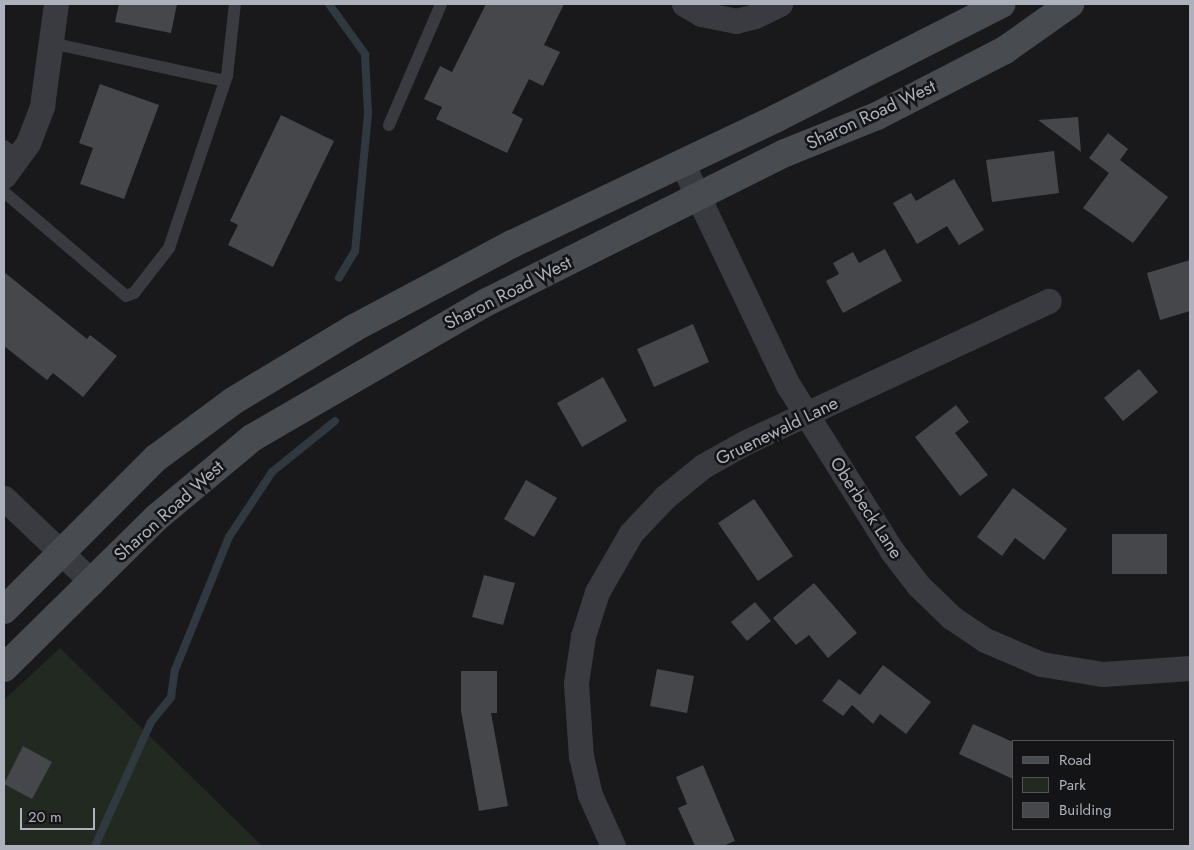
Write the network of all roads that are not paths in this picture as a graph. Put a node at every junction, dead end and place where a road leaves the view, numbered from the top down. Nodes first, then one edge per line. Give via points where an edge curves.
1 (56, 4) edge
2 (235, 4) edge
3 (441, 4) edge
4 (684, 4) edge
5 (780, 4) edge
6 (1002, 4) edge
7 (1070, 4) edge
8 (51, 43) junction
9 (225, 81) junction
10 (389, 125) dead end
11 (12, 151) edge
12 (682, 163) junction
13 (4, 176) edge
14 (4, 192) edge
15 (700, 197) junction
16 (1049, 301) dead end
17 (807, 416) junction
18 (4, 498) edge
19 (63, 551) junction
20 (92, 582) junction
21 (4, 610) edge
22 (4, 668) edge
23 (1190, 668) edge
24 (613, 846) edge

1 - 8 street
2 - 9 lane
3 - 10 lane
4 - 5 street via 701,14 736,21
6 - 12 main road
7 - 15 main road, Sharon Road West via 1005,50 877,116 785,153
8 - 9 lane
8 - 11 street via 42,106
9 - 14 lane via 169,248 134,293 126,296
11 - 13 street
12 - 15 street, Oberbeck Lane
12 - 19 main road via 512,244 354,328 233,401 156,458
15 - 17 street, Oberbeck Lane via 788,385
15 - 20 main road, Sharon Road West via 487,302 346,380 252,438 156,518
16 - 17 street, Gruenewald Lane
17 - 23 street, Oberbeck Lane via 892,551 919,586 951,617 984,640 1041,664 1082,672
17 - 24 street, Gruenewald Lane via 703,466 665,497 631,533 597,592 578,657 578,733 590,795
18 - 19 street
19 - 20 street
19 - 21 main road
20 - 22 main road, Sharon Road West

